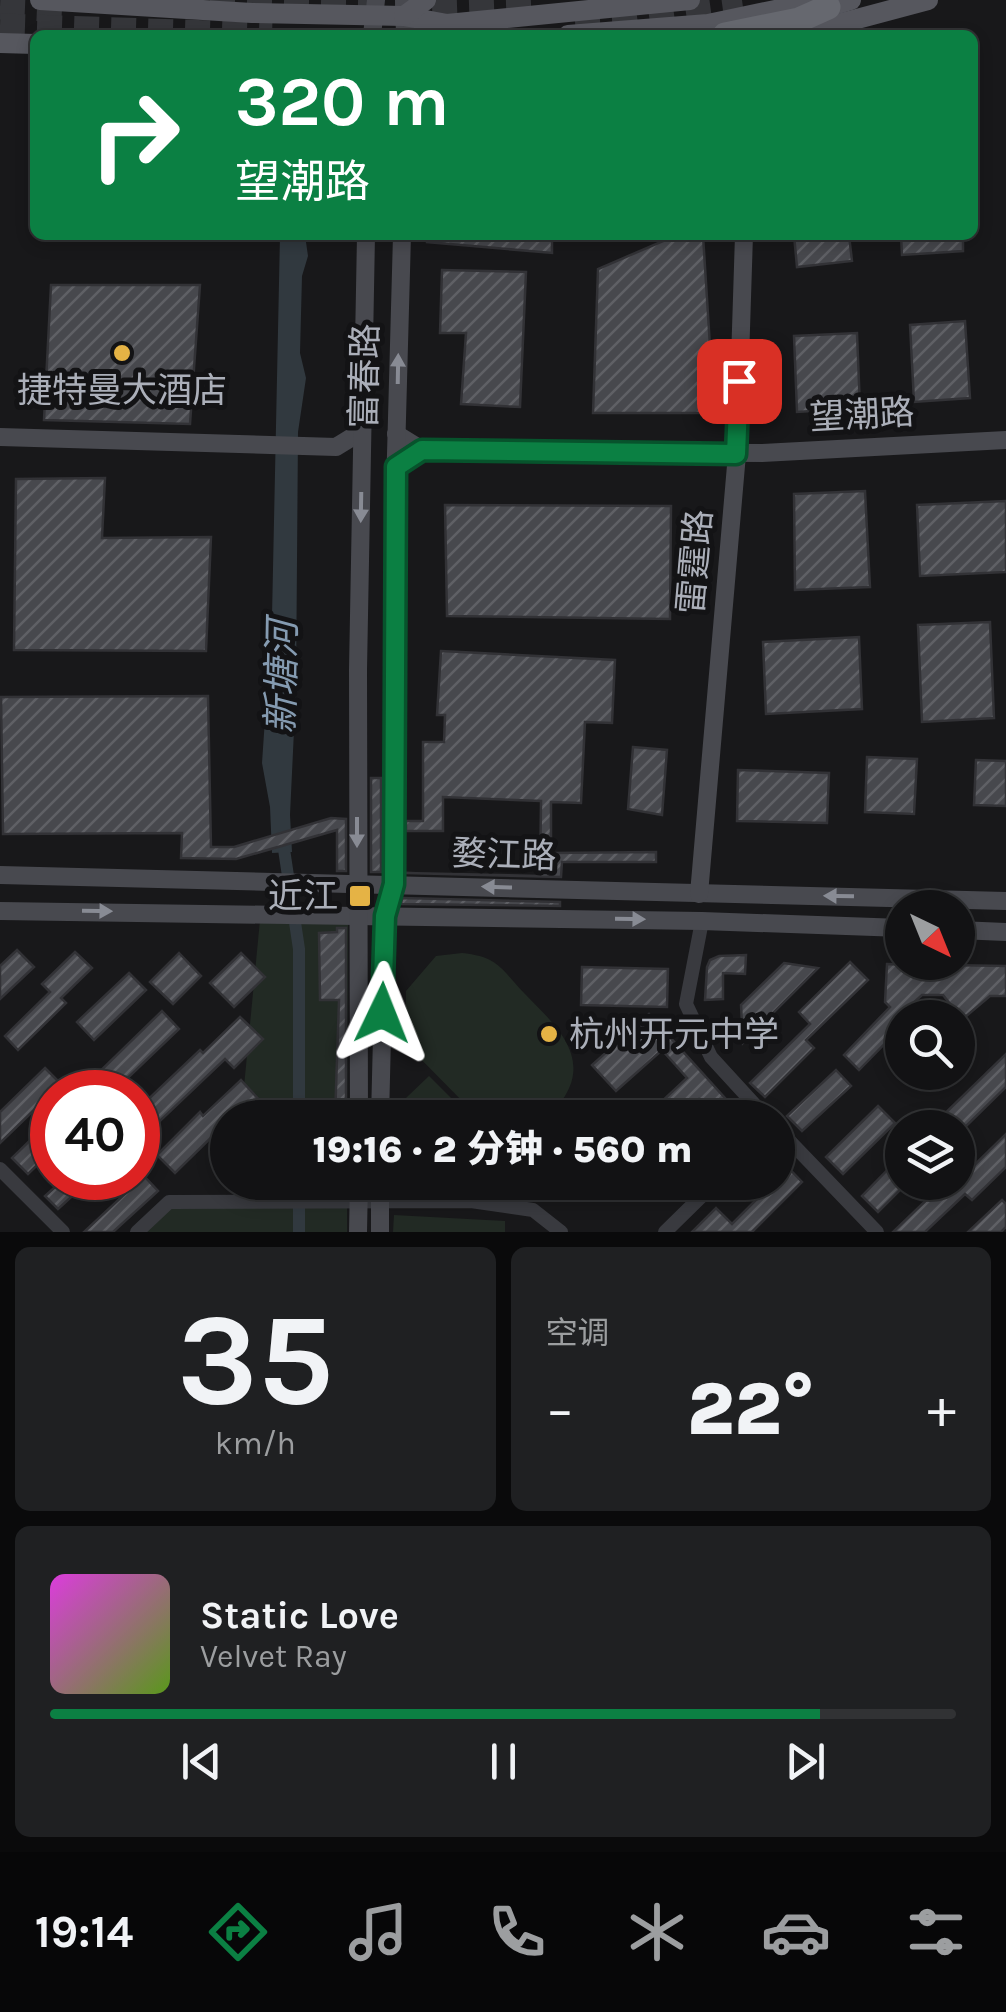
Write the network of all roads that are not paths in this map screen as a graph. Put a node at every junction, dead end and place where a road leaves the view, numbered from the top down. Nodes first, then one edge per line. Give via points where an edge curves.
1 (40, 0) edge
2 (426, 0) edge
3 (690, 0) edge
4 (928, 0) edge
5 (840, 3) edge
6 (374, 17) edge
7 (404, 17) edge
8 (632, 30) edge
9 (749, 30) edge
10 (816, 30) edge
11 (0, 43) edge
12 (30, 44) edge
13 (366, 240) edge
14 (402, 240) edge
15 (744, 240) edge
16 (362, 431) junction
17 (396, 434) junction
18 (0, 437) edge
19 (1006, 440) edge
20 (329, 447) junction
21 (422, 450) junction
22 (736, 454) junction
23 (362, 466) junction
24 (396, 467) junction
25 (0, 875) edge
26 (357, 882) junction
27 (394, 884) junction
28 (699, 894) junction
29 (1006, 902) edge
30 (0, 911) edge
31 (360, 916) junction
32 (385, 916) junction
33 (702, 920) junction
34 (885, 927) edge
35 (975, 931) edge
36 (1006, 932) edge
37 (359, 1100) edge
38 (380, 1100) edge
39 (750, 1100) edge
40 (795, 1147) edge
41 (0, 1169) edge
42 (698, 1200) edge
43 (359, 1202) junction
44 (380, 1202) junction
45 (63, 1232) edge
46 (137, 1232) edge
47 (358, 1232) edge
48 (380, 1232) edge
49 (562, 1232) edge
50 (666, 1232) edge
51 (877, 1232) edge

1 - 6 main road
2 - 7 main road
3 - 7 main road via 448,24
4 - 10 main road
5 - 8 main road
5 - 9 highway
6 - 7 main road
11 - 12 main road
13 - 16 street, 富春路
17 -> 14 street, 富春路
15 - 22 street, 雷霆路
16 - 20 street
16 - 23 street, 富春路
17 - 21 street
17 - 24 street, 富春路
18 - 20 street
19 - 22 street, 望潮路
20 - 23 street
21 - 22 street, 望潮路
21 - 24 street
22 - 28 street, 雷霆路
23 -> 26 street, 富春路
24 - 27 street, 富春路
25 - 26 street, 婺江路
26 - 27 street, 婺江路
26 - 31 street, 富春路
28 -> 27 street, 婺江路
27 - 32 street, 富春路
29 -> 28 street, 婺江路
30 -> 31 street, 婺江路
31 - 32 street, 婺江路
31 - 37 street, 富春路
32 -> 33 street, 婺江路
32 - 38 street, 富春路
33 - 34 street, 婺江路
33 - 39 street via 686,1004 711,1057
35 - 36 street
40 - 51 street
41 - 45 street
42 - 50 street
43 - 44 street
43 - 46 street via 169,1202
43 - 47 street
44 - 48 street
44 - 49 street via 533,1210

